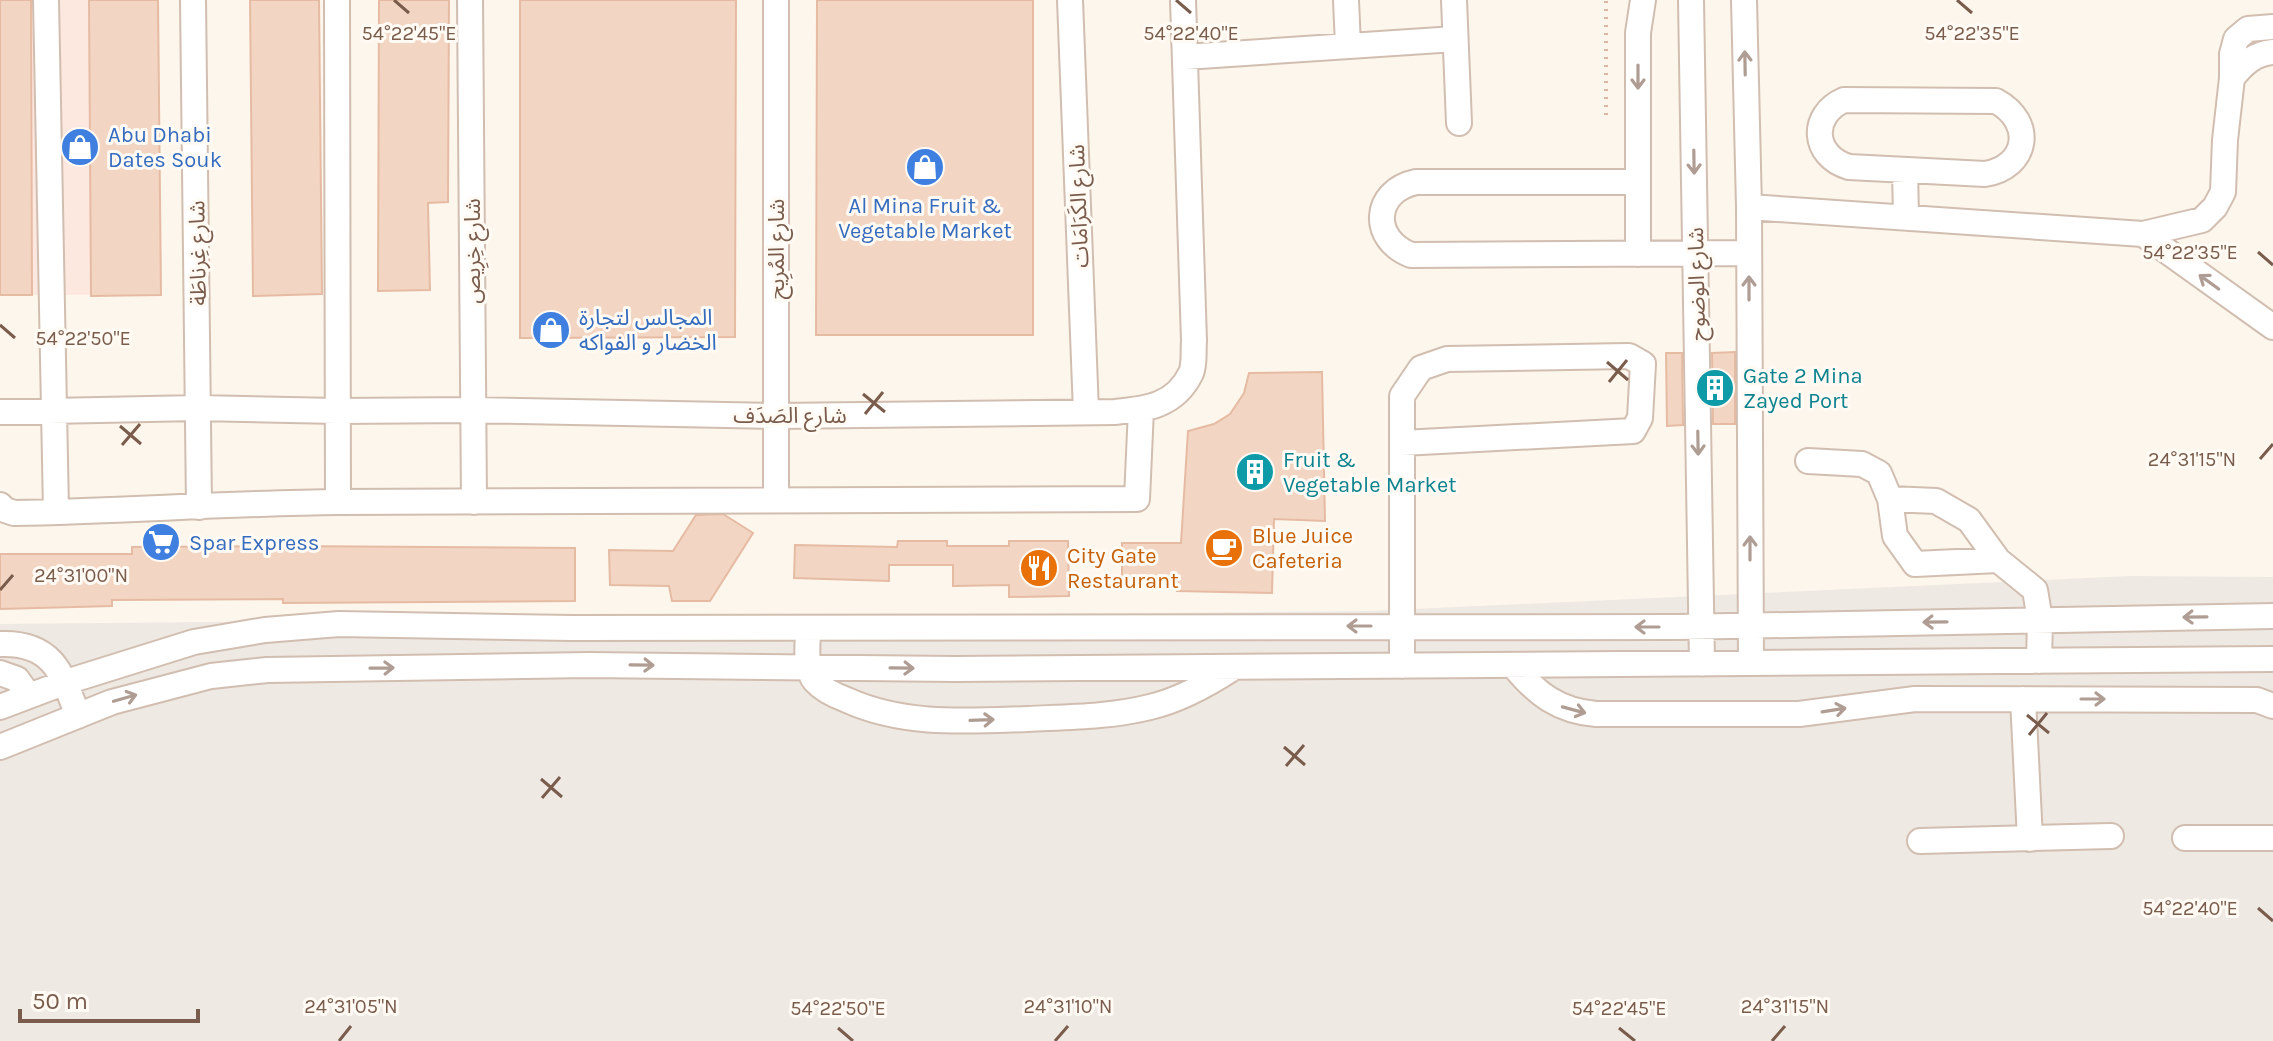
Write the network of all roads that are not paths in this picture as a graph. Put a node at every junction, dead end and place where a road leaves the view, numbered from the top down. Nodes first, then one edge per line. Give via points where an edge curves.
1 (46, 0) edge
2 (193, 0) edge
3 (337, 0) edge
4 (470, 0) edge
5 (776, 0) edge
6 (1070, 0) edge
7 (1183, 0) edge
8 (1346, 0) edge
9 (1454, 0) edge
10 (1643, 0) edge
11 (1691, 0) edge
12 (1744, 0) edge
13 (2273, 27) edge
14 (1455, 39) junction
15 (1348, 46) junction
16 (2273, 52) edge
17 (1185, 57) junction
18 (2232, 78) junction
19 (1459, 123) dead end
20 (1905, 170) junction
21 (1638, 182) junction
22 (1749, 207) junction
23 (1906, 217) junction
24 (2143, 234) junction
25 (1695, 253) junction
26 (1749, 253) junction
27 (1638, 254) junction
28 (2273, 327) edge
29 (198, 408) junction
30 (1141, 409) junction
31 (473, 410) junction
32 (54, 411) junction
33 (337, 411) junction
34 (0, 412) edge
35 (1086, 412) junction
36 (776, 416) junction
37 (1402, 443) junction
38 (1808, 461) dead end
39 (776, 498) junction
40 (1890, 499) junction
41 (338, 502) junction
42 (474, 502) junction
43 (0, 505) edge
44 (199, 507) junction
45 (56, 512) junction
46 (1998, 560) junction
47 (2273, 616) edge
48 (2040, 620) junction
49 (1402, 626) junction
50 (1701, 626) junction
51 (1750, 626) junction
52 (808, 628) junction
53 (0, 644) edge
54 (2248, 659) junction
55 (2273, 659) edge
56 (2039, 661) junction
57 (1751, 663) junction
58 (1702, 664) junction
59 (1513, 665) junction
60 (1402, 666) junction
61 (808, 667) junction
62 (1235, 667) junction
63 (0, 673) edge
64 (66, 682) junction
65 (29, 696) junction
66 (2023, 699) junction
67 (2233, 700) junction
68 (2273, 706) edge
69 (0, 707) edge
70 (78, 716) junction
71 (0, 747) edge
72 (2111, 836) dead end
73 (2185, 838) dead end
74 (2273, 838) edge
75 (2030, 839) junction
76 (1920, 841) dead end

1 - 32 street
2 - 29 street, شارع غِرناطَة
3 - 33 street
4 - 31 street, شارع خِرِيص
5 - 36 street, شارع المُرِيح
6 - 35 street, شارع الكَرَامَات
7 - 17 street, شارع الصَدَف
8 - 15 street
9 - 14 street
10 -> 21 street via 1638,33
11 -> 25 street, شارع الوضوح
22 -> 12 street
13 - 18 street via 2248,29 2236,39
14 - 15 street
14 - 19 street
15 - 17 street
16 - 18 street via 2244,62
17 - 30 street, شارع الصَدَف via 1192,372 1172,399
18 - 24 street via 2223,192 2215,207 2202,220
20 - 20 street via 1996,172 2019,151 2018,121 2005,106 1987,100 1844,100 1828,111 1820,139 1830,157 1849,167
20 - 23 street
21 - 27 street
21 - 27 street via 1416,182 1390,196 1382,214 1392,244 1411,255
22 - 23 street
22 - 26 street
23 - 24 street
28 -> 24 street
25 - 26 street
25 - 27 street
25 -> 50 street, شارع الوضوح
51 -> 26 street
29 - 32 street, شارع الصَدَف
29 - 33 street, شارع الصَدَف
29 - 44 street, شارع غِرناطَة
30 - 35 street, شارع الصَدَف
30 - 39 street via 1137,499
31 - 33 street, شارع الصَدَف
31 - 36 street, شارع الصَدَف
31 - 42 street, شارع خِرِيص
32 - 34 street, شارع الصَدَف
32 - 45 street
33 - 41 street
35 - 36 street, شارع الصَدَف
36 - 39 street, شارع المُرِيح
37 - 37 street via 1402,396 1421,368 1447,359 1629,356 1643,364 1640,418 1633,431
37 - 49 street
38 - 40 street via 1862,464 1879,473
39 - 42 street
40 - 46 street via 1936,501 1969,520
40 - 46 street via 1895,536 1915,564
41 - 42 street
41 - 44 street
43 - 45 street via 14,513
44 - 45 street
46 - 48 street via 2035,590
47 -> 48 street
48 -> 51 street
48 - 56 street
50 -> 49 street
49 -> 52 street
49 - 60 street
50 - 51 street
50 - 58 street, شارع الوضوح
51 - 57 street
52 - 61 street
52 - 64 street via 339,624 194,642
53 - 64 street via 43,651
54 - 55 street
54 - 56 street
54 - 67 street
56 - 57 street
57 - 58 street
58 - 59 street
59 - 60 street
59 -> 66 street via 1552,702 1581,713 1799,714 1915,699
60 - 62 street
61 -> 62 street
61 -> 62 street via 815,681 856,705 945,721 1126,713 1179,697
70 -> 61 street via 211,676 267,670
63 - 65 street via 17,679
64 - 65 street
64 - 70 street
65 - 69 street
66 -> 67 street
66 - 75 street
67 - 68 street
70 - 71 street
72 - 75 street
73 - 74 street
75 - 76 street

